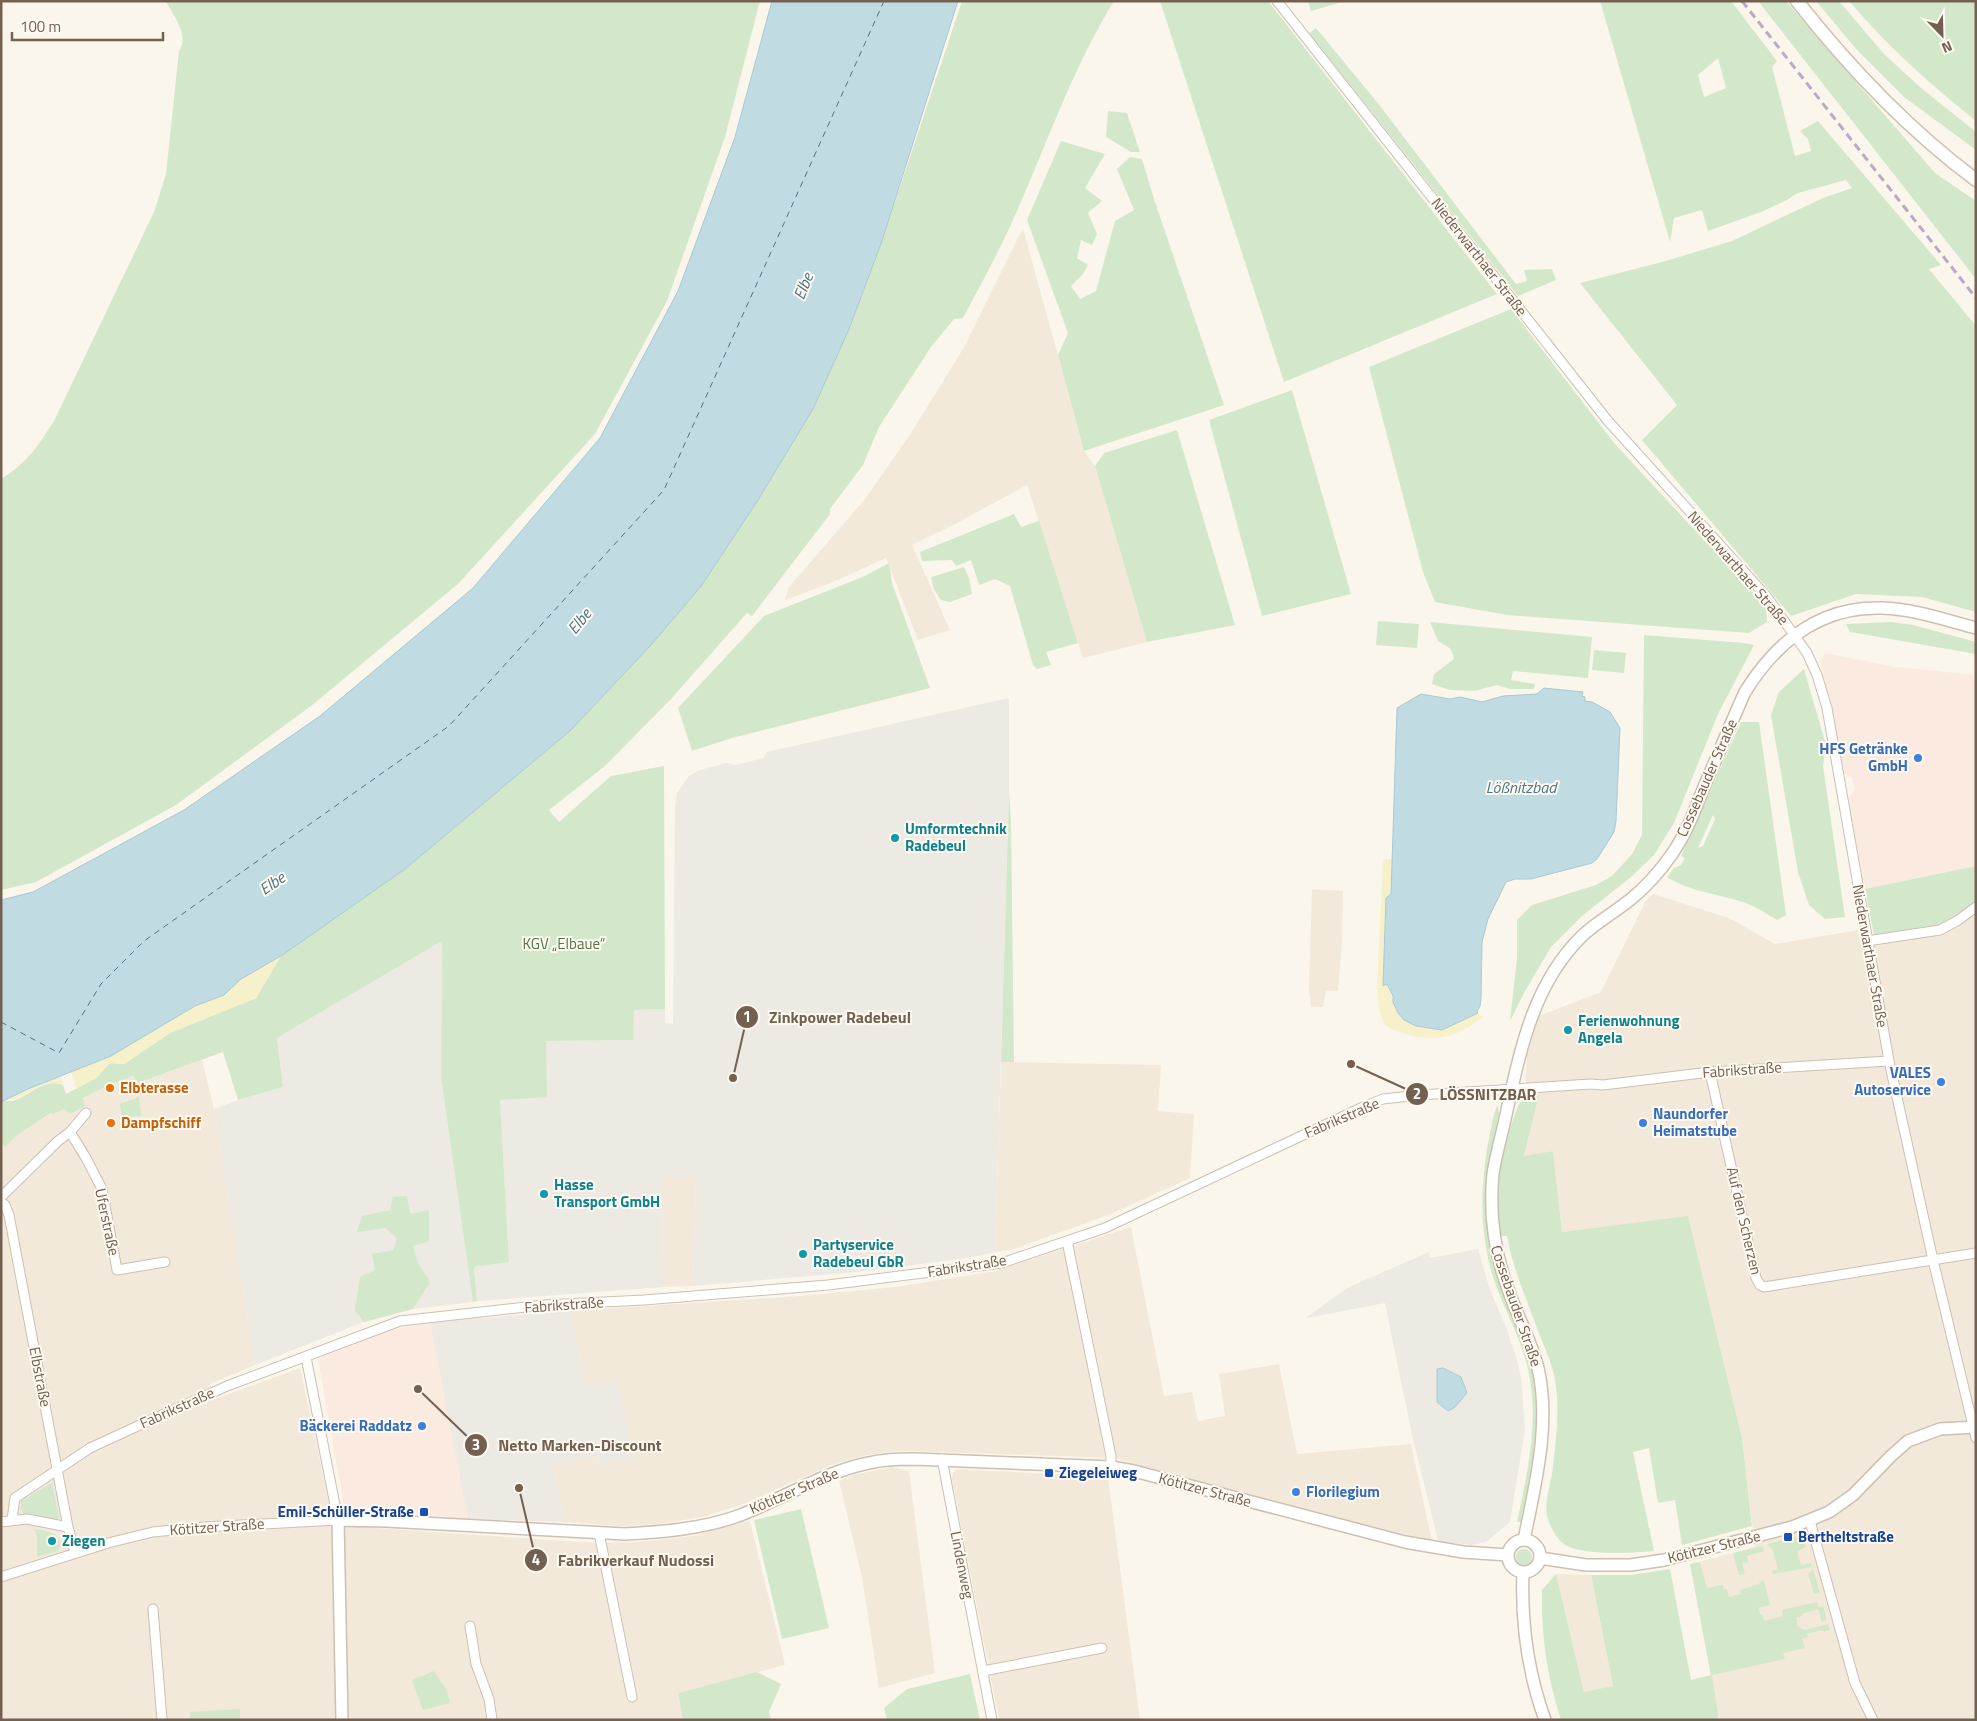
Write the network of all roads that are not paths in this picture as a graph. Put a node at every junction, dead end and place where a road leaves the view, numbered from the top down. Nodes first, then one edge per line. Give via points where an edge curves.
1 (1276, 1) edge
2 (1798, 1) edge
3 (1976, 180) edge
4 (1976, 628) edge
5 (1795, 635) junction
6 (1976, 907) edge
7 (1867, 941) junction
8 (1889, 1061) junction
9 (1710, 1072) junction
10 (1512, 1088) junction
11 (86, 1113) dead end
12 (70, 1132) junction
13 (1, 1197) edge
14 (1, 1202) edge
15 (1067, 1241) junction
16 (1976, 1253) edge
17 (1933, 1260) junction
18 (165, 1262) dead end
19 (306, 1357) junction
20 (1975, 1431) edge
21 (942, 1459) junction
22 (1111, 1467) junction
23 (58, 1469) junction
24 (12, 1520) junction
25 (338, 1520) junction
26 (1810, 1521) junction
27 (1, 1522) edge
28 (68, 1527) junction
29 (599, 1533) junction
30 (1524, 1540) junction
31 (75, 1554) junction
32 (1508, 1555) junction
33 (1540, 1558) junction
34 (1523, 1572) junction
35 (1, 1577) edge
36 (153, 1609) dead end
37 (470, 1626) dead end
38 (1102, 1648) dead end
39 (983, 1671) junction
40 (632, 1697) dead end
41 (162, 1720) edge
42 (342, 1720) edge
43 (492, 1720) edge
44 (992, 1720) edge
45 (1545, 1720) edge
46 (1873, 1720) edge

1 - 5 street, Niederwarthaer Straße via 1608,421 1767,597
2 - 3 main road via 1860,74 1922,135
4 - 5 street, Cossebauder Straße via 1915,612 1882,608 1855,610 1830,617
5 - 7 street, Niederwarthaer Straße via 1818,675 1827,708
5 - 10 street, Cossebauder Straße via 1772,654 1745,692 1687,828 1672,854 1638,893 1582,936 1551,976 1534,1007
6 - 7 street via 1940,930
7 - 8 street, Niederwarthaer Straße
8 - 9 street, Fabrikstraße
8 - 17 street, Niederwarthaer Straße
9 - 10 street, Fabrikstraße via 1604,1085
9 - 17 street, Auf den Scherzen via 1760,1285 1764,1287
10 - 15 street, Fabrikstraße via 1383,1099 1368,1104 1105,1228
10 - 30 street, Cossebauder Straße via 1494,1172 1491,1217 1498,1260 1530,1343 1542,1392 1538,1464
11 - 12 street
12 - 13 street
12 - 18 street, Uferstraße via 102,1190 117,1270
14 - 23 street, Elbstraße via 9,1215
15 - 19 street, Fabrikstraße via 1002,1263 828,1285 544,1305 400,1321
15 - 22 street
16 - 17 street
17 - 20 street, Niederwarthaer Straße
19 - 23 street, Fabrikstraße via 227,1386 142,1424 90,1448
19 - 25 street
20 - 26 street, Kötitzer Straße via 1940,1428 1908,1442 1853,1495
21 - 22 street, Kötitzer Straße
21 - 29 street, Kötitzer Straße via 886,1460 853,1467 713,1523 654,1533
21 - 39 street, Lindenweg
22 - 32 street, Kötitzer Straße via 1405,1542 1463,1552
23 - 24 street, Fabrikstraße via 15,1498
23 - 28 street, Elbstraße
24 - 27 street
24 - 28 street via 27,1519
25 - 29 street, Kötitzer Straße
25 - 31 street, Kötitzer Straße via 153,1532
25 - 42 street
26 - 33 street, Kötitzer Straße via 1648,1563 1586,1565
26 - 46 street via 1855,1683
28 - 31 street, Elbstraße
29 - 40 street
30 - 32 street via 1511,1546
30 - 33 street via 1535,1544
31 - 35 street, Kötitzer Straße
32 - 34 street via 1513,1568
33 - 34 street via 1533,1569
34 - 45 street via 1528,1650
36 - 41 street
37 - 43 street via 476,1664 489,1699
38 - 39 street
39 - 44 street, Lindenweg

